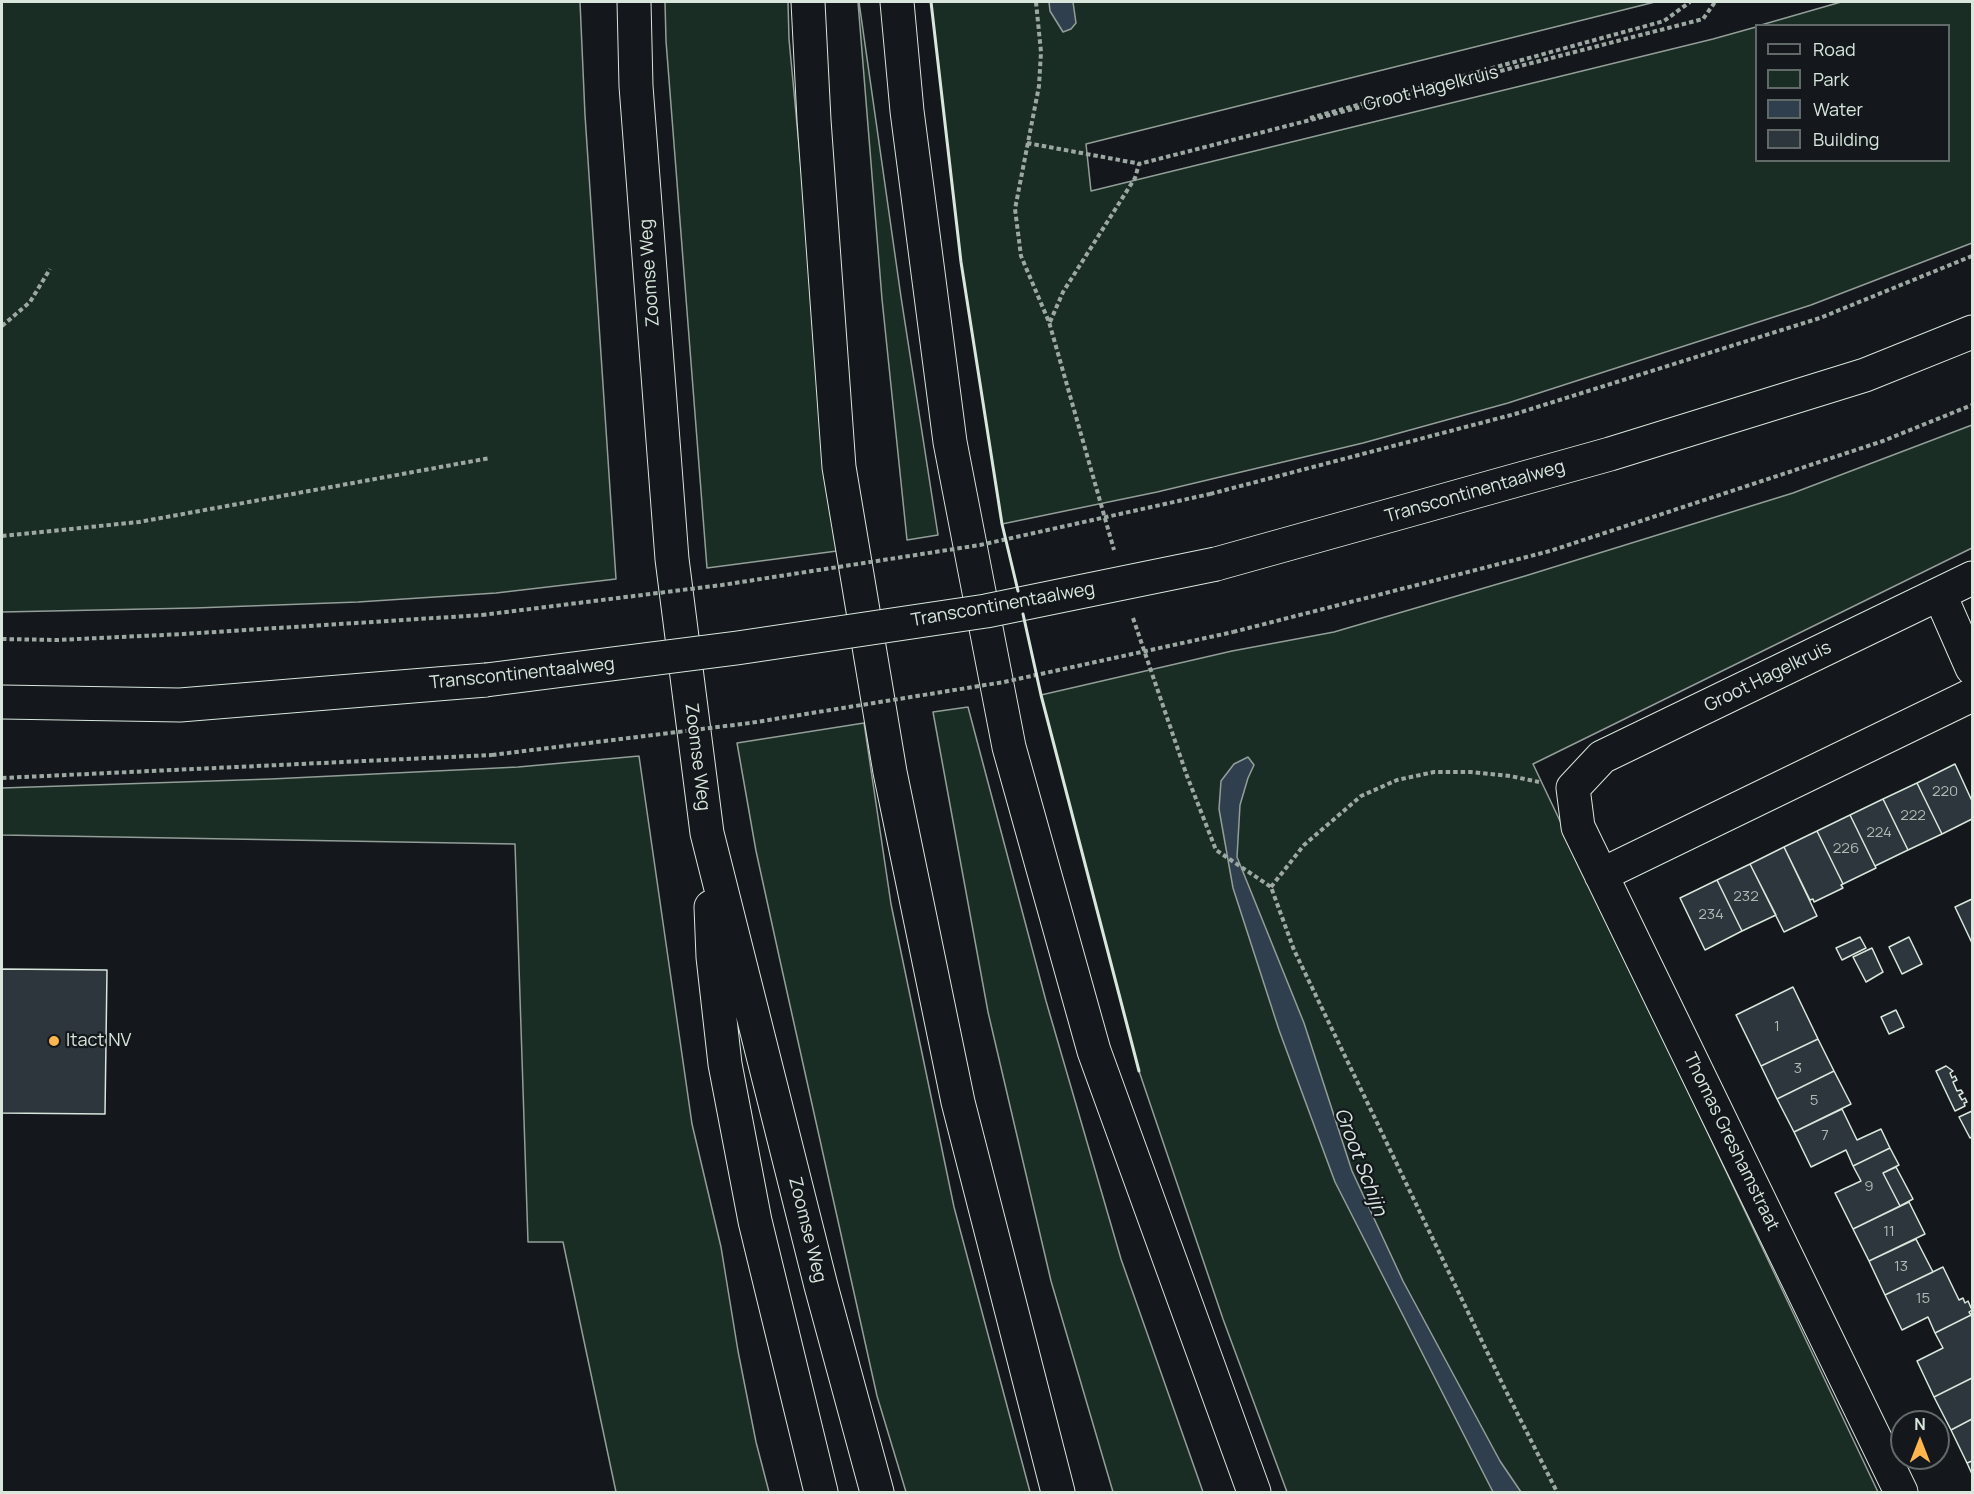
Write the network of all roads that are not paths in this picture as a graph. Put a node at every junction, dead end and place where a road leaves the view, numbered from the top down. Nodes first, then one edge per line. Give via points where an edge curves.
1 (634, 2) edge
2 (808, 2) edge
3 (897, 2) edge
4 (1972, 332) edge
5 (1972, 578) edge
6 (1940, 595) junction
7 (1972, 668) edge
8 (1972, 695) edge
9 (2, 702) edge
10 (1573, 788) joint
11 (707, 833) junction
12 (1601, 875) junction
13 (821, 1492) edge
14 (878, 1492) edge
15 (1058, 1492) edge
16 (1254, 1492) edge
17 (1901, 1492) edge

1 - 11 main road, Zoomse Weg via 636,86 672,559
2 - 15 main road via 839,467 890,772 958,1102
3 - 16 main road via 907,111 950,442 1009,747 1094,1051
4 - 9 main road, Transcontinentaalweg, bridge via 1865,375 1610,454 1216,564 986,611 486,680 180,705
5 - 6 main road, Groot Hagelkruis
6 - 7 main road
6 - 10 main road, Groot Hagelkruis via 1602,757
8 - 12 main road
10 - 12 main road, Thomas Greshamstraat via 1578,827
11 - 13 main road via 725,1065 755,1221
11 - 14 main road, Zoomse Weg via 821,1286
12 - 17 main road, Thomas Greshamstraat

